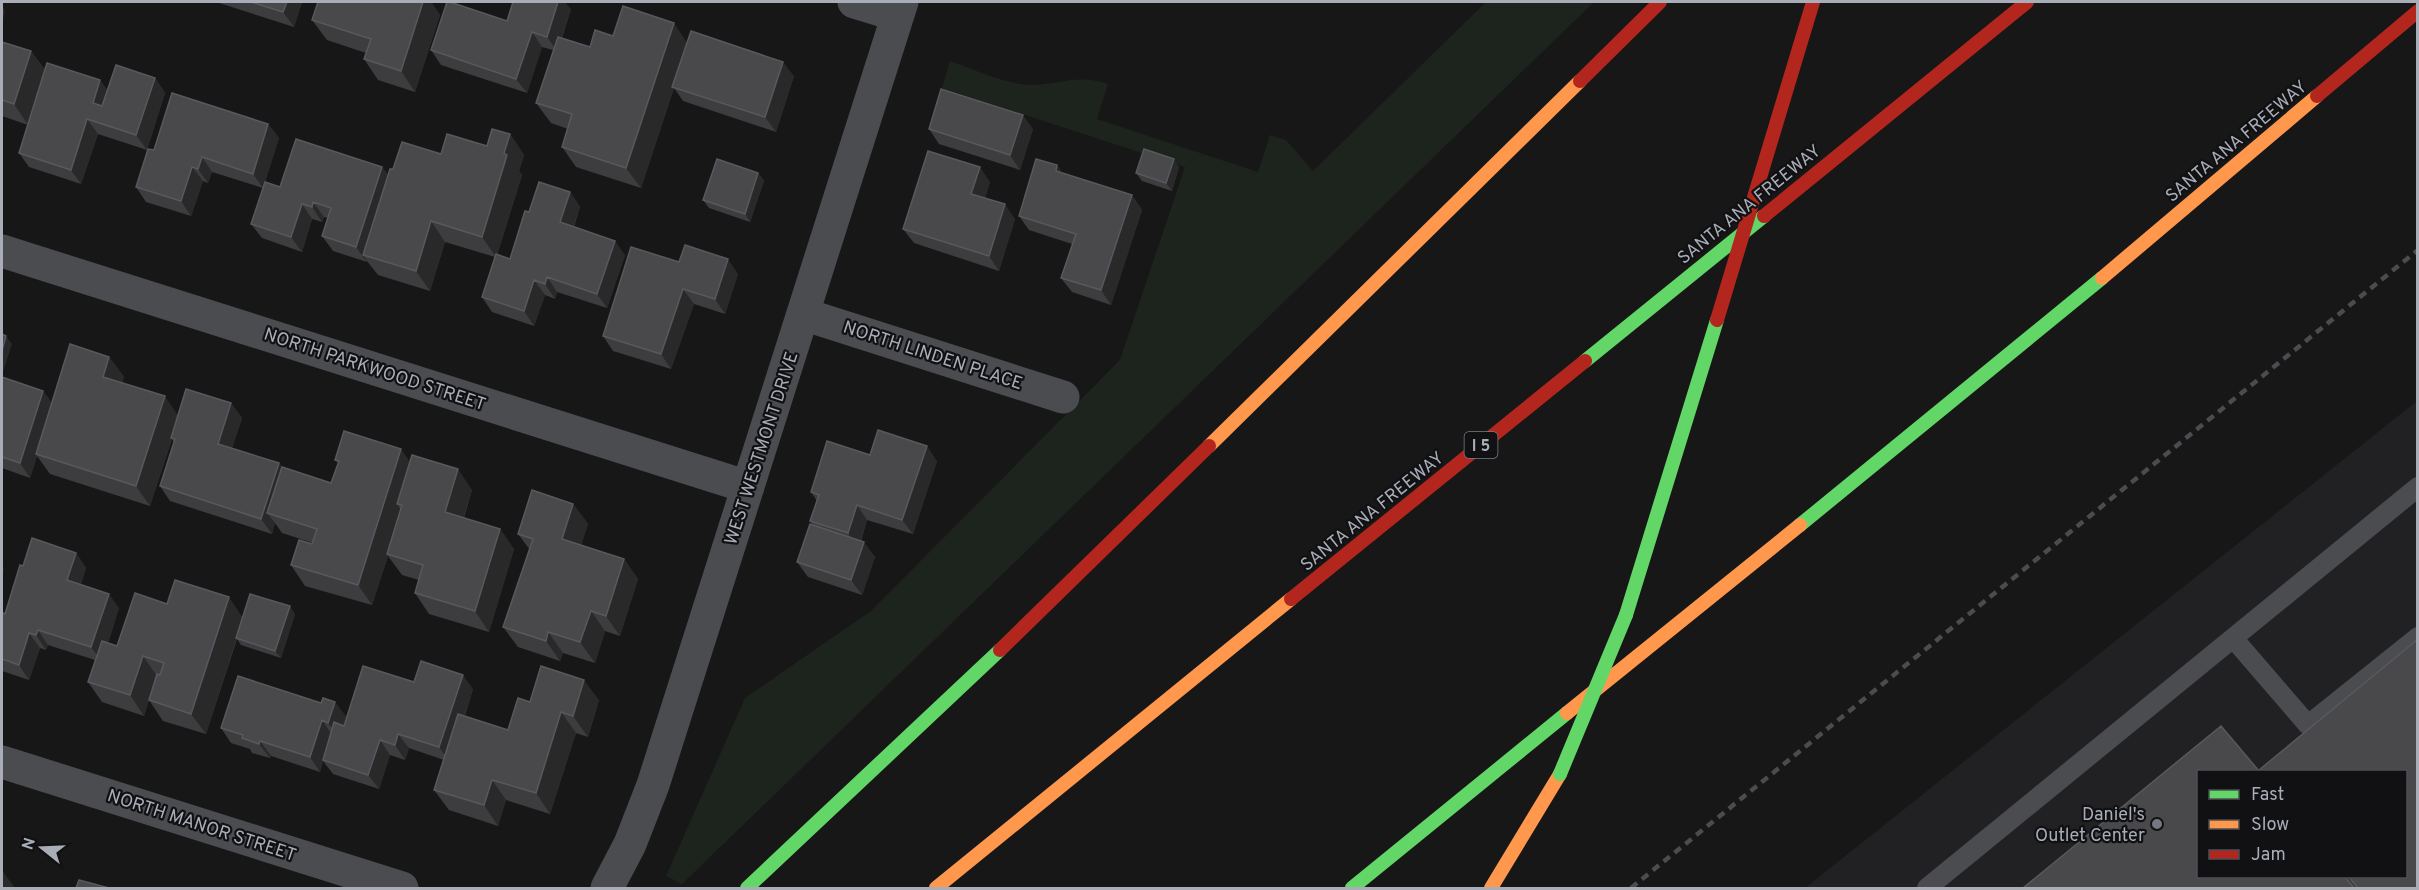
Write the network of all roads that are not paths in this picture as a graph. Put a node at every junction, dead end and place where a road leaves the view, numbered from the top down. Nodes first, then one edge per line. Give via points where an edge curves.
1 (854, 2) edge
2 (1660, 2) edge
3 (1813, 2) edge
4 (2027, 2) edge
5 (899, 8) edge
6 (2418, 11) edge
7 (2, 251) edge
8 (803, 314) junction
9 (1063, 397) dead end
10 (2418, 487) edge
11 (748, 488) junction
12 (2418, 637) edge
13 (2233, 638) junction
14 (2, 762) edge
15 (402, 888) edge
16 (607, 888) edge
17 (747, 888) edge
18 (936, 888) edge
19 (1352, 888) edge
20 (1491, 888) edge
21 (1928, 888) edge

1 - 5 street
2 - 17 highway via 1042,610
3 - 20 highway, bridge via 1626,615 1560,774
4 - 18 highway, SANTA ANA FREEWAY / I 5
5 - 8 street, WEST WESTMONT DRIVE
6 - 19 highway, SANTA ANA FREEWAY via 2049,323
7 - 11 street, NORTH PARKWOOD STREET
8 - 9 street, NORTH LINDEN PLACE
8 - 11 street, WEST WESTMONT DRIVE
10 - 13 lane
11 - 16 street, WEST WESTMONT DRIVE via 653,785 630,844
12 - 13 lane via 2307,725
13 - 21 lane
14 - 15 street, NORTH MANOR STREET

